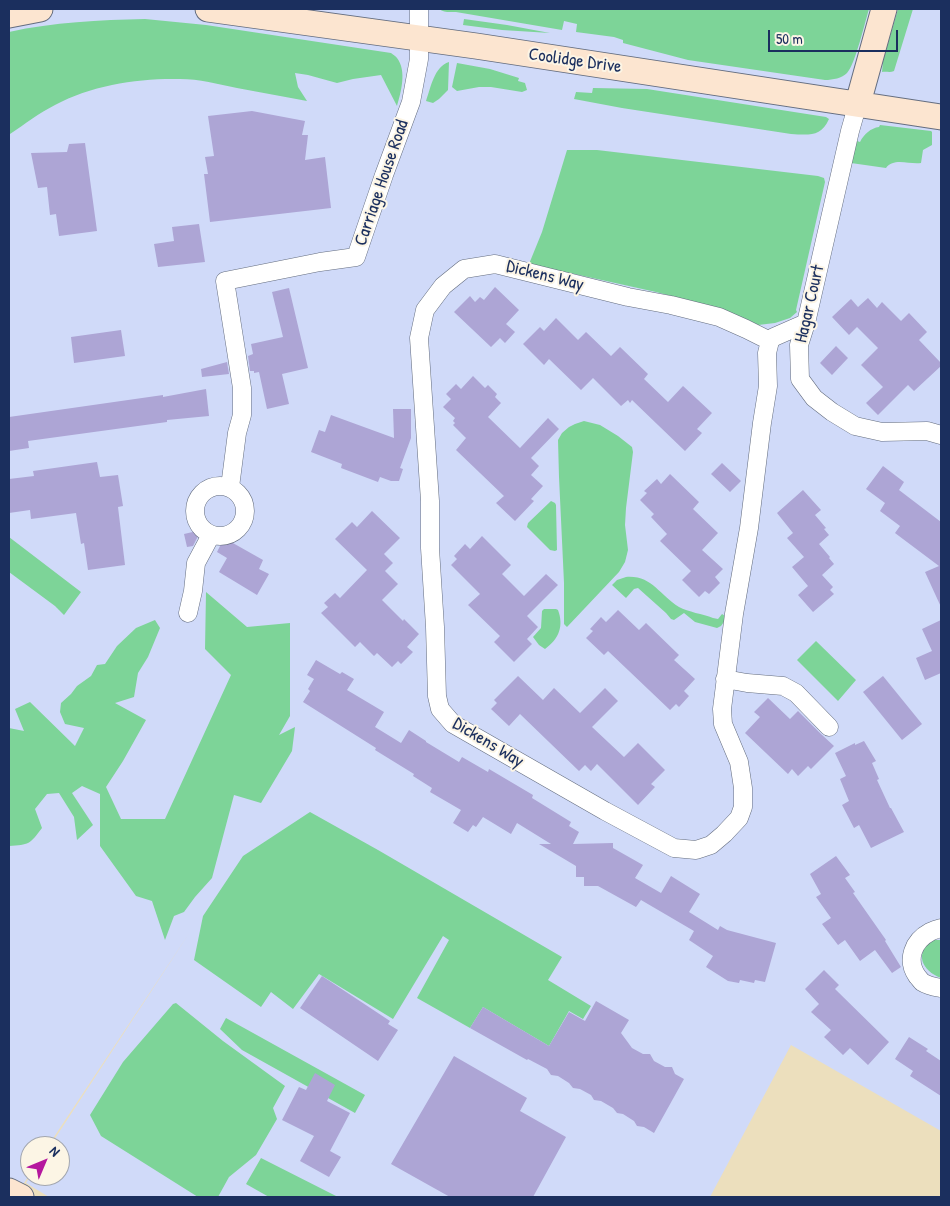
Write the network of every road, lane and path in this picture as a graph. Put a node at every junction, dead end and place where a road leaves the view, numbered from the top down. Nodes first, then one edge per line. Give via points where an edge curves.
1 (40, 9) edge
2 (208, 9) edge
3 (419, 9) edge
4 (884, 9) edge
5 (9, 15) edge
6 (419, 39) junction
7 (858, 103) junction
8 (941, 116) edge
9 (806, 323) junction
10 (770, 341) junction
11 (941, 435) edge
12 (230, 487) junction
13 (211, 535) junction
14 (188, 613) dead end
15 (726, 679) junction
16 (829, 727) dead end
17 (941, 928) edge
18 (941, 988) edge
19 (9, 1191) edge
20 (20, 1197) edge

1 - 5 main road
2 - 6 main road, Coolidge Drive
3 - 6 street
4 - 7 main road
6 - 7 main road, Coolidge Drive
6 - 12 street, Carriage House Road via 419,59 411,102 356,257 225,281 242,388 242,415
7 - 8 main road, Coolidge Drive
7 - 9 street, Hagar Court
9 - 10 street
9 - 11 street, Hagar Court via 799,345 800,379 814,398 855,426 882,432 927,431
10 - 15 street, Dickens Way via 768,386
10 - 15 street, Dickens Way via 718,317 495,264 464,269 442,286 425,310 419,338 430,501 437,696 440,709 453,724 674,848 696,850 711,845 724,834 739,818 743,807 739,762 723,724
12 - 13 street via 242,498 245,506 243,522 238,529 224,536
12 - 13 street via 222,485 205,489 195,503 196,520
13 - 14 street via 196,564
15 - 16 street via 783,686 796,693
17 - 18 street via 919,941 911,958 913,970 922,981
19 - 20 main road

